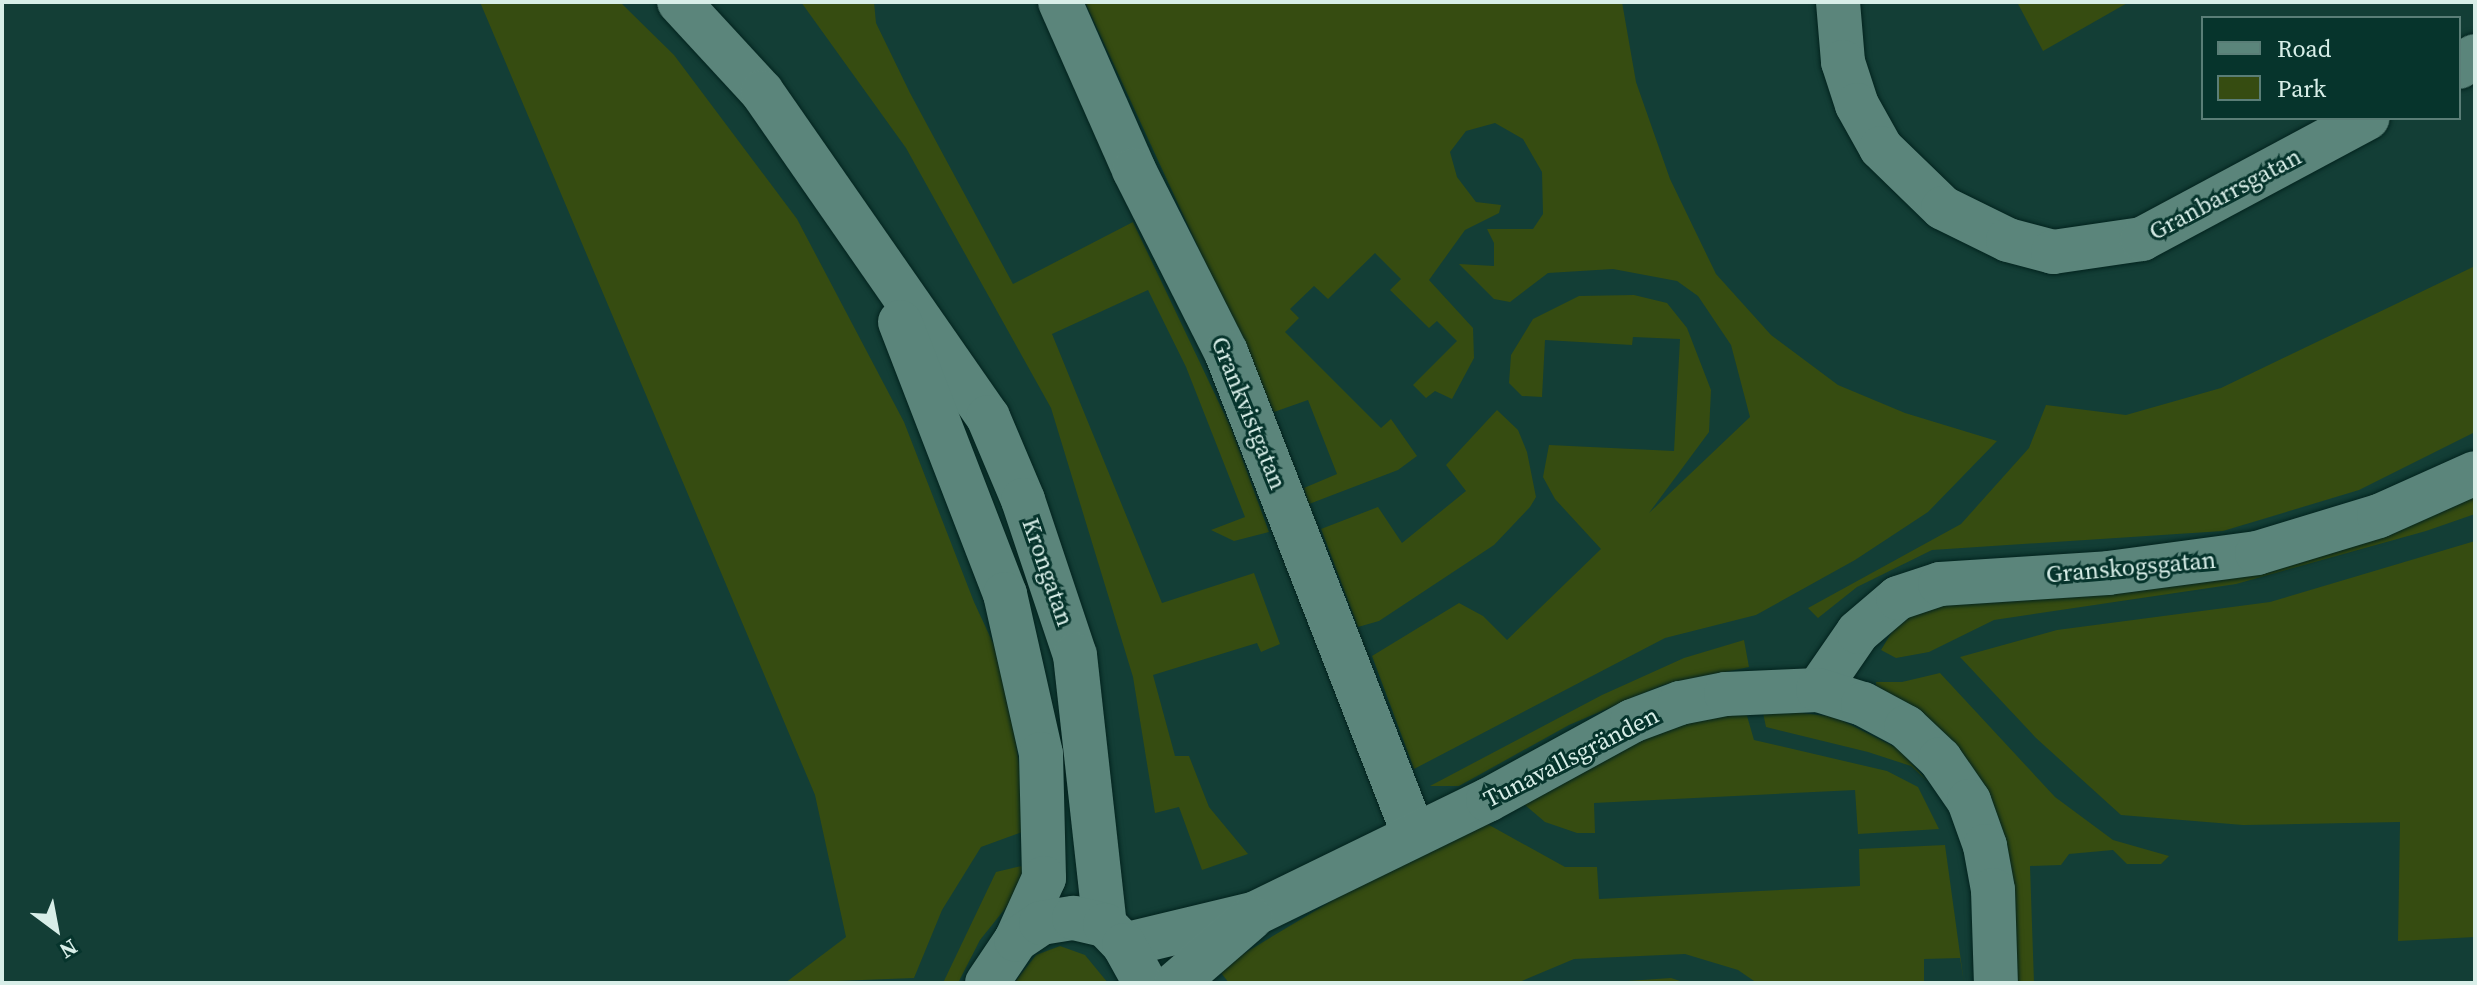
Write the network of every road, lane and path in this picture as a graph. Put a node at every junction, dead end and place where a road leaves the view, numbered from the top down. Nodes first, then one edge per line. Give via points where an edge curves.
1 (679, 2) edge
2 (1060, 2) edge
3 (1838, 2) edge
4 (2364, 120) edge
5 (876, 260) junction
6 (2475, 473) edge
7 (1818, 690) junction
8 (1414, 835) junction
9 (1256, 913) junction
10 (1115, 935) junction
11 (1016, 940) junction
12 (987, 983) edge
13 (1145, 983) edge
14 (1176, 983) edge
15 (1996, 983) edge

1 - 5 street, Krongatan via 762,92
2 - 8 street, Grankvistgatan via 1131,163 1226,352
3 - 4 street, Granbarrsgatan via 1843,62 1857,105 1881,148 1943,208 1998,236 2053,252 2142,239
5 - 10 street, Krongatan via 988,417 1052,581 1075,655
5 - 11 street, Krongatan via 1005,594 1041,754 1044,878
6 - 7 street, Granskogsgatan via 2379,516 2257,553 2108,573 1940,584 1898,598 1858,632
7 - 8 street, Tunavallsgränden via 1726,694 1680,703 1632,721
7 - 15 street, Tunavallsgränden via 1863,704 1906,727 1940,759 1969,801 1993,890
8 - 9 street, Tunavallsgränden
9 - 10 street, Tunavallsgränden
9 - 14 street, Tunavallsgränden
10 - 11 street via 1074,918 1041,923
10 - 13 street
11 - 12 street, Krongatan

